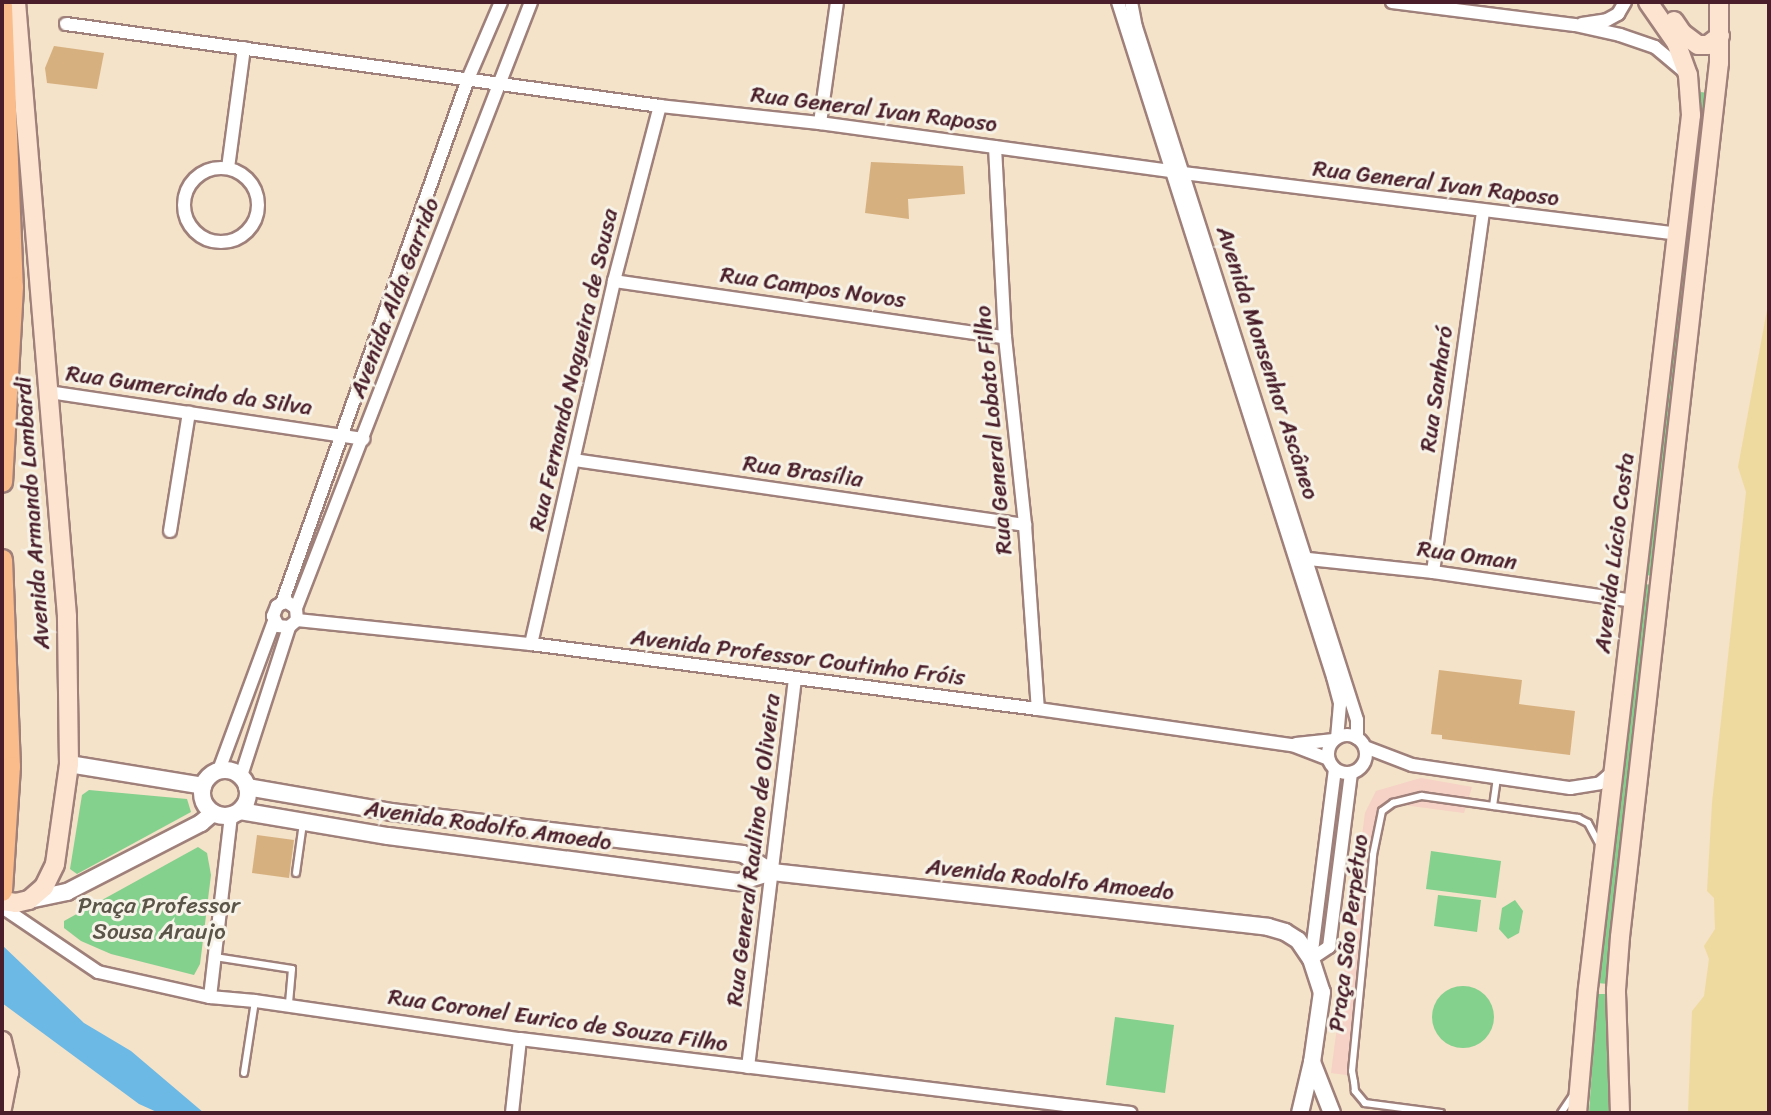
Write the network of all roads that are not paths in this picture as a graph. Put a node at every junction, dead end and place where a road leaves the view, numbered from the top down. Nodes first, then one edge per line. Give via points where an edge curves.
1 (16, 2) edge
2 (501, 2) edge
3 (531, 2) edge
4 (837, 2) edge
5 (1118, 2) edge
6 (1131, 2) edge
7 (1392, 2) edge
8 (1625, 2) edge
9 (1707, 2) edge
10 (1650, 4) edge
11 (2, 5) edge
12 (1719, 9) edge
13 (66, 24) dead end
14 (1575, 25) junction
15 (1720, 36) junction
16 (244, 48) junction
17 (1688, 75) junction
18 (468, 79) junction
19 (499, 83) junction
20 (660, 106) junction
21 (820, 123) junction
22 (995, 147) junction
23 (228, 168) junction
24 (1177, 172) junction
25 (1483, 212) junction
26 (1677, 234) junction
27 (614, 281) junction
28 (1006, 337) junction
29 (49, 392) junction
30 (190, 413) junction
31 (340, 435) junction
32 (364, 439) junction
33 (574, 460) junction
34 (2, 482) edge
35 (1025, 525) junction
36 (170, 530) dead end
37 (2, 559) edge
38 (1301, 559) junction
39 (1433, 572) junction
40 (1634, 601) junction
41 (282, 603) junction
42 (294, 618) junction
43 (274, 621) junction
44 (531, 644) junction
45 (796, 680) junction
46 (1038, 709) junction
47 (1336, 738) junction
48 (1361, 742) junction
49 (1292, 745) junction
50 (69, 764) junction
51 (1332, 764) junction
52 (219, 770) junction
53 (1614, 771) junction
54 (1351, 773) junction
55 (1497, 778) junction
56 (244, 781) junction
57 (202, 786) junction
58 (1493, 806) junction
59 (391, 812) junction
60 (213, 813) junction
61 (236, 813) junction
62 (303, 822) junction
63 (388, 836) junction
64 (1604, 857) junction
65 (772, 872) junction
66 (296, 873) dead end
67 (2, 891) edge
68 (29, 900) junction
69 (2, 901) edge
70 (2, 907) edge
71 (215, 957) junction
72 (1311, 959) junction
73 (210, 998) junction
74 (256, 1001) junction
75 (289, 1006) junction
76 (520, 1039) junction
77 (2, 1041) edge
78 (1312, 1062) junction
79 (748, 1067) junction
80 (244, 1073) dead end
81 (1579, 1087) junction
82 (2, 1108) edge
83 (1102, 1112) edge
84 (512, 1113) edge
85 (1131, 1113) edge
86 (1300, 1113) edge
87 (1332, 1113) edge
88 (1441, 1113) edge
89 (1561, 1113) edge
90 (1577, 1113) edge
91 (1620, 1113) edge

1 - 29 main road, Avenida Armando Lombardi
2 - 18 street, Avenida Alda Garrido
3 - 19 street, Avenida Alda Garrido
4 - 21 street
5 - 24 street, Avenida Monsenhor Ascâneo
6 - 24 street, Avenida Monsenhor Ascâneo
7 - 14 street
8 - 14 street via 1618,14 1607,20
9 - 12 main road
10 - 15 main road via 1670,14 1682,33 1698,45 1708,45
10 - 17 main road, Avenida Lúcio Costa via 1677,44
11 - 34 highway via 13,286
12 - 15 main road, Avenida Lúcio Costa
13 - 16 street, Rua General Ivan Raposo
14 - 17 street via 1644,41
15 - 91 main road, Avenida Lúcio Costa via 1620,937 1616,990
16 - 18 street, Rua General Ivan Raposo
16 - 23 street
17 - 26 main road, Avenida Lúcio Costa via 1691,115
18 - 19 street, Rua General Ivan Raposo
18 - 31 street, Avenida Alda Garrido
19 - 20 street, Rua General Ivan Raposo
19 - 32 street, Avenida Alda Garrido
20 - 21 street, Rua General Ivan Raposo
20 - 27 street, Rua Fernando Nogueira de Sousa
21 - 22 street, Rua General Ivan Raposo
22 - 24 street, Rua General Ivan Raposo
22 - 28 street, Rua General Lobato Filho
23 - 23 street via 202,172 185,193 187,220 195,232 220,242 233,240 254,222 257,195 241,173
24 - 25 street, Rua General Ivan Raposo
24 - 38 street, Avenida Monsenhor Ascâneo
25 - 26 street, Rua General Ivan Raposo
25 - 39 street, Rua Sanharó
26 - 40 main road, Avenida Lúcio Costa
27 - 28 street, Rua Campos Novos
27 - 33 street, Rua Fernando Nogueira de Sousa
28 - 35 street, Rua General Lobato Filho
29 - 30 street, Rua Gumercindo da Silva
29 - 50 main road, Avenida Armando Lombardi via 67,615
30 - 31 street, Rua Gumercindo da Silva
30 - 36 street
31 - 32 street, Rua Gumercindo da Silva
31 - 41 street, Avenida Alda Garrido
32 - 42 street, Avenida Alda Garrido
33 - 35 street, Rua Brasília
33 - 44 street, Rua Fernando Nogueira de Sousa
35 - 46 street, Rua General Lobato Filho
37 - 67 highway, Avenida Armando Lombardi via 10,766
38 - 39 street, Rua Oman
38 - 47 street, Avenida Monsenhor Ascâneo via 1337,692
38 - 48 street, Avenida Monsenhor Ascâneo
39 - 40 street, Rua Oman
40 - 53 main road, Avenida Lúcio Costa
41 - 42 street via 287,602
41 - 43 street, Avenida Alda Garrido via 274,610
42 - 43 street via 278,626
42 - 44 street, Avenida Professor Coutinho Fróis
42 - 56 street, Avenida Alda Garrido
43 - 52 street
44 - 45 street, Avenida Professor Coutinho Fróis
45 - 46 street, Avenida Professor Coutinho Fróis
45 - 65 street, Rua General Raulino de Oliveira
46 - 49 street, Avenida Professor Coutinho Fróis
47 - 48 street via 1348,734
47 - 49 street, Avenida Professor Coutinho Fróis
47 - 51 street via 1328,748
48 - 54 street via 1362,766
48 - 55 street via 1412,765
49 - 51 street, Avenida Professor Coutinho Fróis
50 - 57 street
50 - 68 main road, Avenida Armando Lombardi via 55,864 44,887
51 - 54 street
51 - 72 street
52 - 56 street via 234,771
52 - 57 street
53 - 55 street via 1600,783 1570,788
53 - 64 main road, Avenida Lúcio Costa
54 - 72 street via 1329,947
55 - 58 lane
56 - 59 street, Avenida Rodolfo Amoedo
56 - 61 street via 245,804
57 - 60 street via 203,802
58 - 64 lane, Praça São Perpétuo via 1578,818 1588,823
58 - 88 lane, Praça São Perpétuo via 1422,796 1393,803 1382,811 1373,855 1352,1071 1356,1091 1365,1103
59 - 63 street
59 - 65 street, Avenida Rodolfo Amoedo via 743,853
60 - 61 street
60 - 68 street via 201,824 67,892
61 - 62 street, Avenida Rodolfo Amoedo
61 - 71 street
62 - 63 street, Avenida Rodolfo Amoedo
62 - 66 lane
63 - 65 street, Avenida Rodolfo Amoedo via 739,883
64 - 81 main road, Avenida Lúcio Costa
65 - 72 street, Avenida Rodolfo Amoedo via 1268,927 1298,940
65 - 79 street, Rua General Raulino de Oliveira
68 - 69 main road via 16,904
70 - 73 street, Rua Coronel Eurico de Souza Filho via 98,972
71 - 73 street
71 - 75 lane via 292,969
72 - 78 street via 1322,992
73 - 74 street, Rua Coronel Eurico de Souza Filho
74 - 75 street, Rua Coronel Eurico de Souza Filho
74 - 80 lane
75 - 76 street, Rua Coronel Eurico de Souza Filho
76 - 79 street, Rua Coronel Eurico de Souza Filho
76 - 84 street
77 - 82 main road via 9,1072
78 - 86 street
78 - 87 street
79 - 83 street, Rua Coronel Eurico de Souza Filho
81 - 89 lane
81 - 90 main road, Avenida Lúcio Costa
83 - 85 street, Rua Coronel Eurico de Souza Filho

